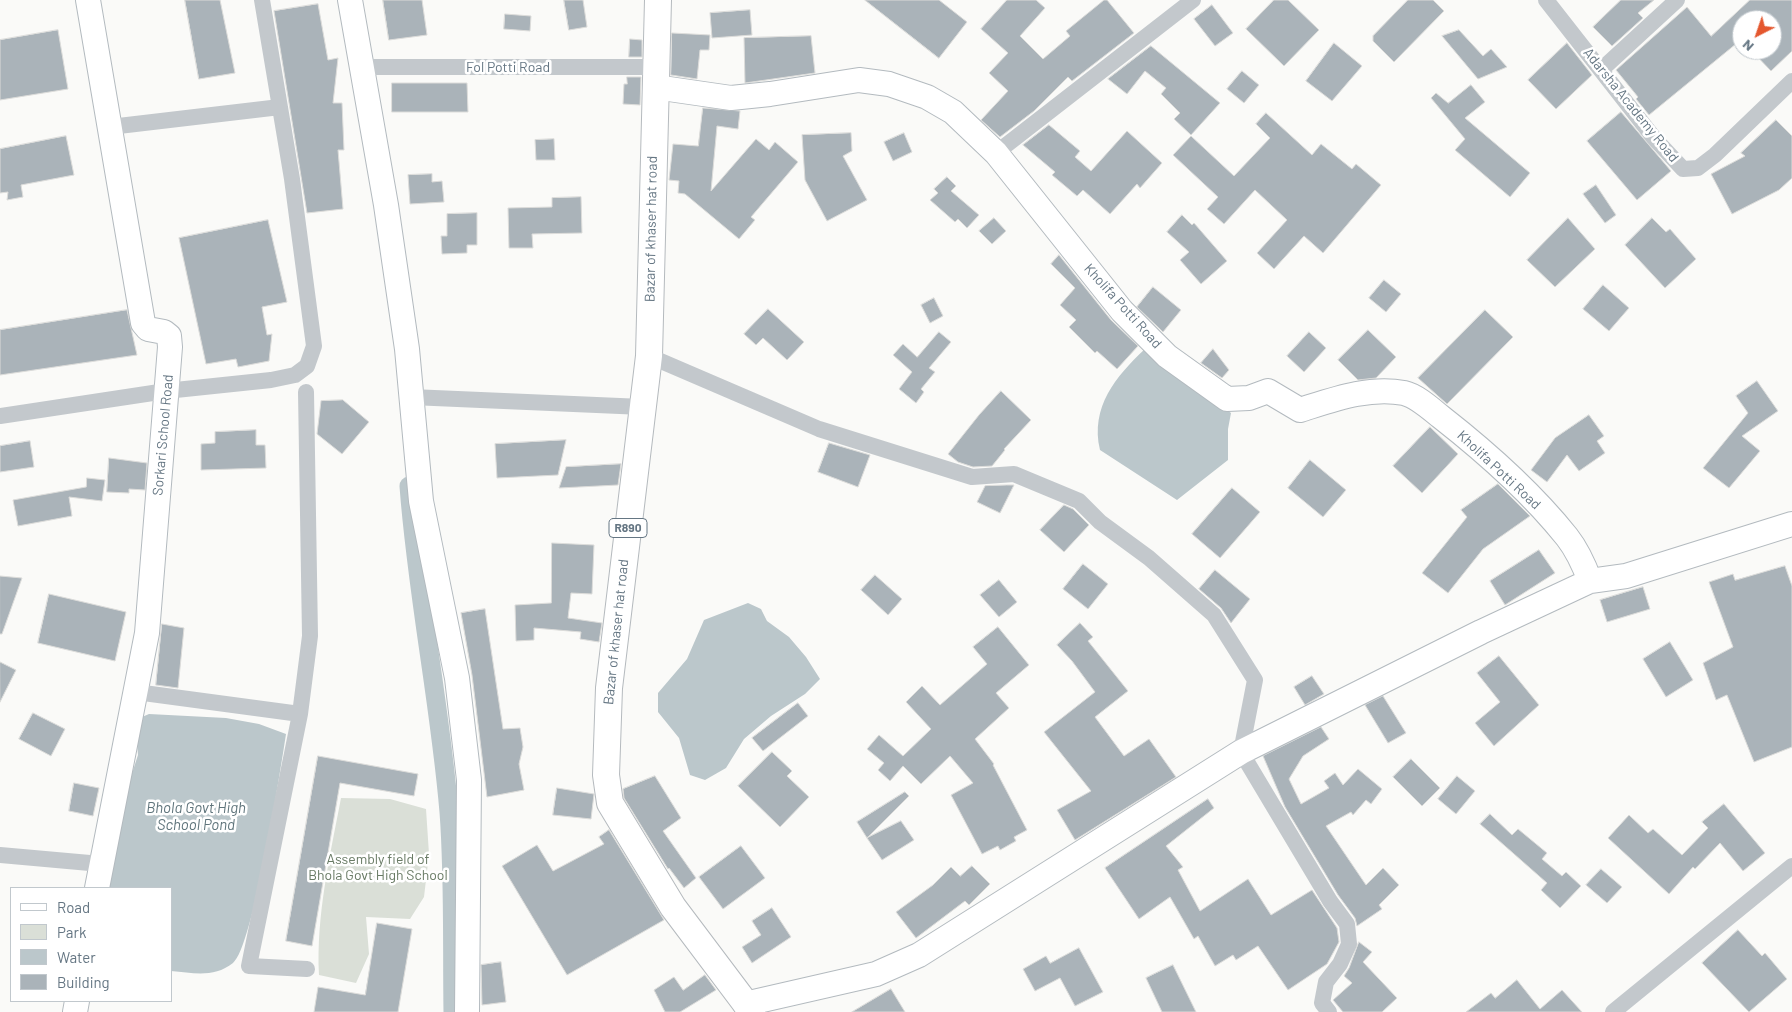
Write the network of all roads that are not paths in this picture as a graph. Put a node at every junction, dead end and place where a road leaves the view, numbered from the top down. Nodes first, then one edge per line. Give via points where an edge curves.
1 (88, 0) edge
2 (262, 0) edge
3 (350, 0) edge
4 (658, 0) edge
5 (1192, 0) edge
6 (1546, 0) edge
7 (1677, 0) edge
8 (360, 67) junction
9 (1602, 70) junction
10 (656, 77) junction
11 (1792, 80) edge
12 (280, 106) junction
13 (110, 127) junction
14 (996, 153) junction
15 (649, 356) junction
16 (166, 391) junction
17 (306, 392) dead end
18 (411, 397) junction
19 (642, 407) junction
20 (0, 416) edge
21 (1790, 530) edge
22 (1590, 581) junction
23 (136, 692) junction
24 (300, 714) junction
25 (1241, 752) junction
26 (0, 855) edge
27 (101, 864) junction
28 (1792, 866) edge
29 (97, 887) edge
30 (307, 969) dead end
31 (748, 1008) edge
32 (467, 1012) edge
33 (1329, 1012) edge
34 (1613, 1012) edge

1 - 13 street, Sorkari School Road
2 - 12 street
3 - 8 street
4 - 10 main road, Bazar of khaser hat road / R890
5 - 14 street
6 - 9 street, Adarsha Academy Road
7 - 9 street
8 - 10 street, Fol Potti Road
8 - 18 street via 386,205
9 - 11 street, Adarsha Academy Road via 1654,138 1683,169 1698,168 1709,160
10 - 14 street, Kholifa Potti Road via 731,98 859,80 889,84 953,112
10 - 15 main road, Bazar of khaser hat road / R890
12 - 13 street
12 - 16 street via 314,346 307,366 296,375 271,380
13 - 16 street, Sorkari School Road via 143,323 148,329 169,336
14 - 22 street, Kholifa Potti Road via 1122,310 1166,356 1227,398 1249,398 1268,391 1300,410 1347,396 1383,391 1405,393 1460,432 1522,487 1568,538 1583,561
15 - 19 main road, Bazar of khaser hat road / R890
15 - 25 street via 819,430 972,477 1014,474 1079,501 1214,615 1255,680
16 - 20 street
16 - 23 street, Sorkari School Road via 147,633
17 - 24 street via 310,636
18 - 19 street
18 - 32 street via 421,501 457,678 469,780
19 - 31 main road, Bazar of khaser hat road / R890 via 609,688 606,775 610,803 673,907
21 - 22 street via 1626,576
22 - 25 street
23 - 24 street
23 - 27 street, Sorkari School Road
24 - 30 street via 249,966
25 - 31 street via 919,956 876,974
25 - 33 street via 1347,924 1349,944 1340,964 1326,982 1322,1004
26 - 27 street
27 - 29 street, Sorkari School Road
28 - 34 street

